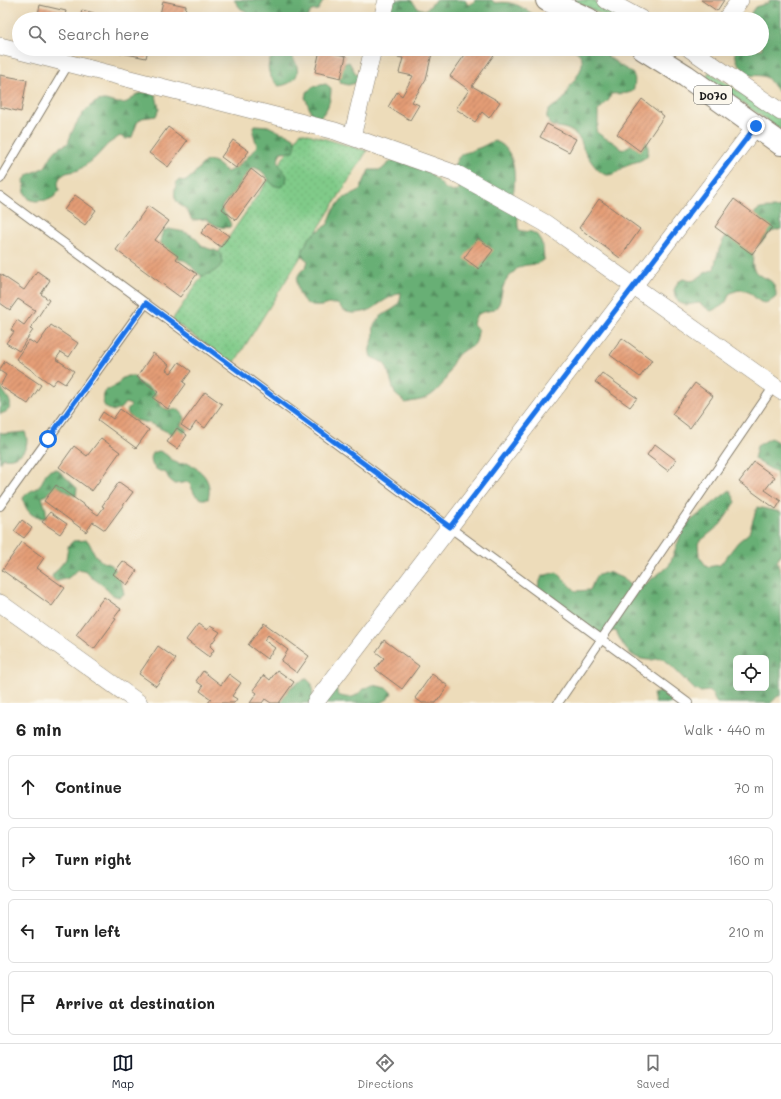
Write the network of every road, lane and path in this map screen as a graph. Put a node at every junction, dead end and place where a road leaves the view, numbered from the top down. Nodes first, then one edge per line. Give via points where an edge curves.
1 (387, 0) edge
2 (547, 0) edge
3 (606, 0) edge
4 (740, 0) edge
5 (384, 12) edge
6 (573, 12) edge
7 (628, 12) edge
8 (731, 12) edge
9 (0, 46) edge
10 (12, 49) edge
11 (41, 56) edge
12 (371, 56) edge
13 (654, 56) edge
14 (696, 56) edge
15 (705, 56) edge
16 (69, 63) junction
17 (686, 76) junction
18 (781, 112) edge
19 (756, 126) junction
20 (352, 137) junction
21 (781, 144) edge
22 (0, 179) edge
23 (0, 196) edge
24 (634, 286) junction
25 (146, 303) junction
26 (778, 389) edge
27 (0, 506) edge
28 (450, 527) junction
29 (0, 603) edge
30 (602, 638) junction
31 (139, 703) edge
32 (315, 703) edge
33 (558, 703) edge
34 (688, 703) edge

1 - 5 street
2 - 6 main road
3 - 7 street
4 - 8 street
9 - 10 street
11 - 16 street
12 - 20 street
13 - 17 main road, D070
14 - 17 street
15 - 18 street
16 - 20 street
16 - 22 lane
17 - 19 main road, D070
19 - 21 main road, D070
19 - 24 street
20 - 24 street via 460,175 545,223
23 - 25 lane
24 - 26 street
24 - 28 street
25 - 27 lane
25 - 28 lane
26 - 30 lane
28 - 30 lane
28 - 32 street
29 - 31 street
30 - 33 lane
30 - 34 lane

